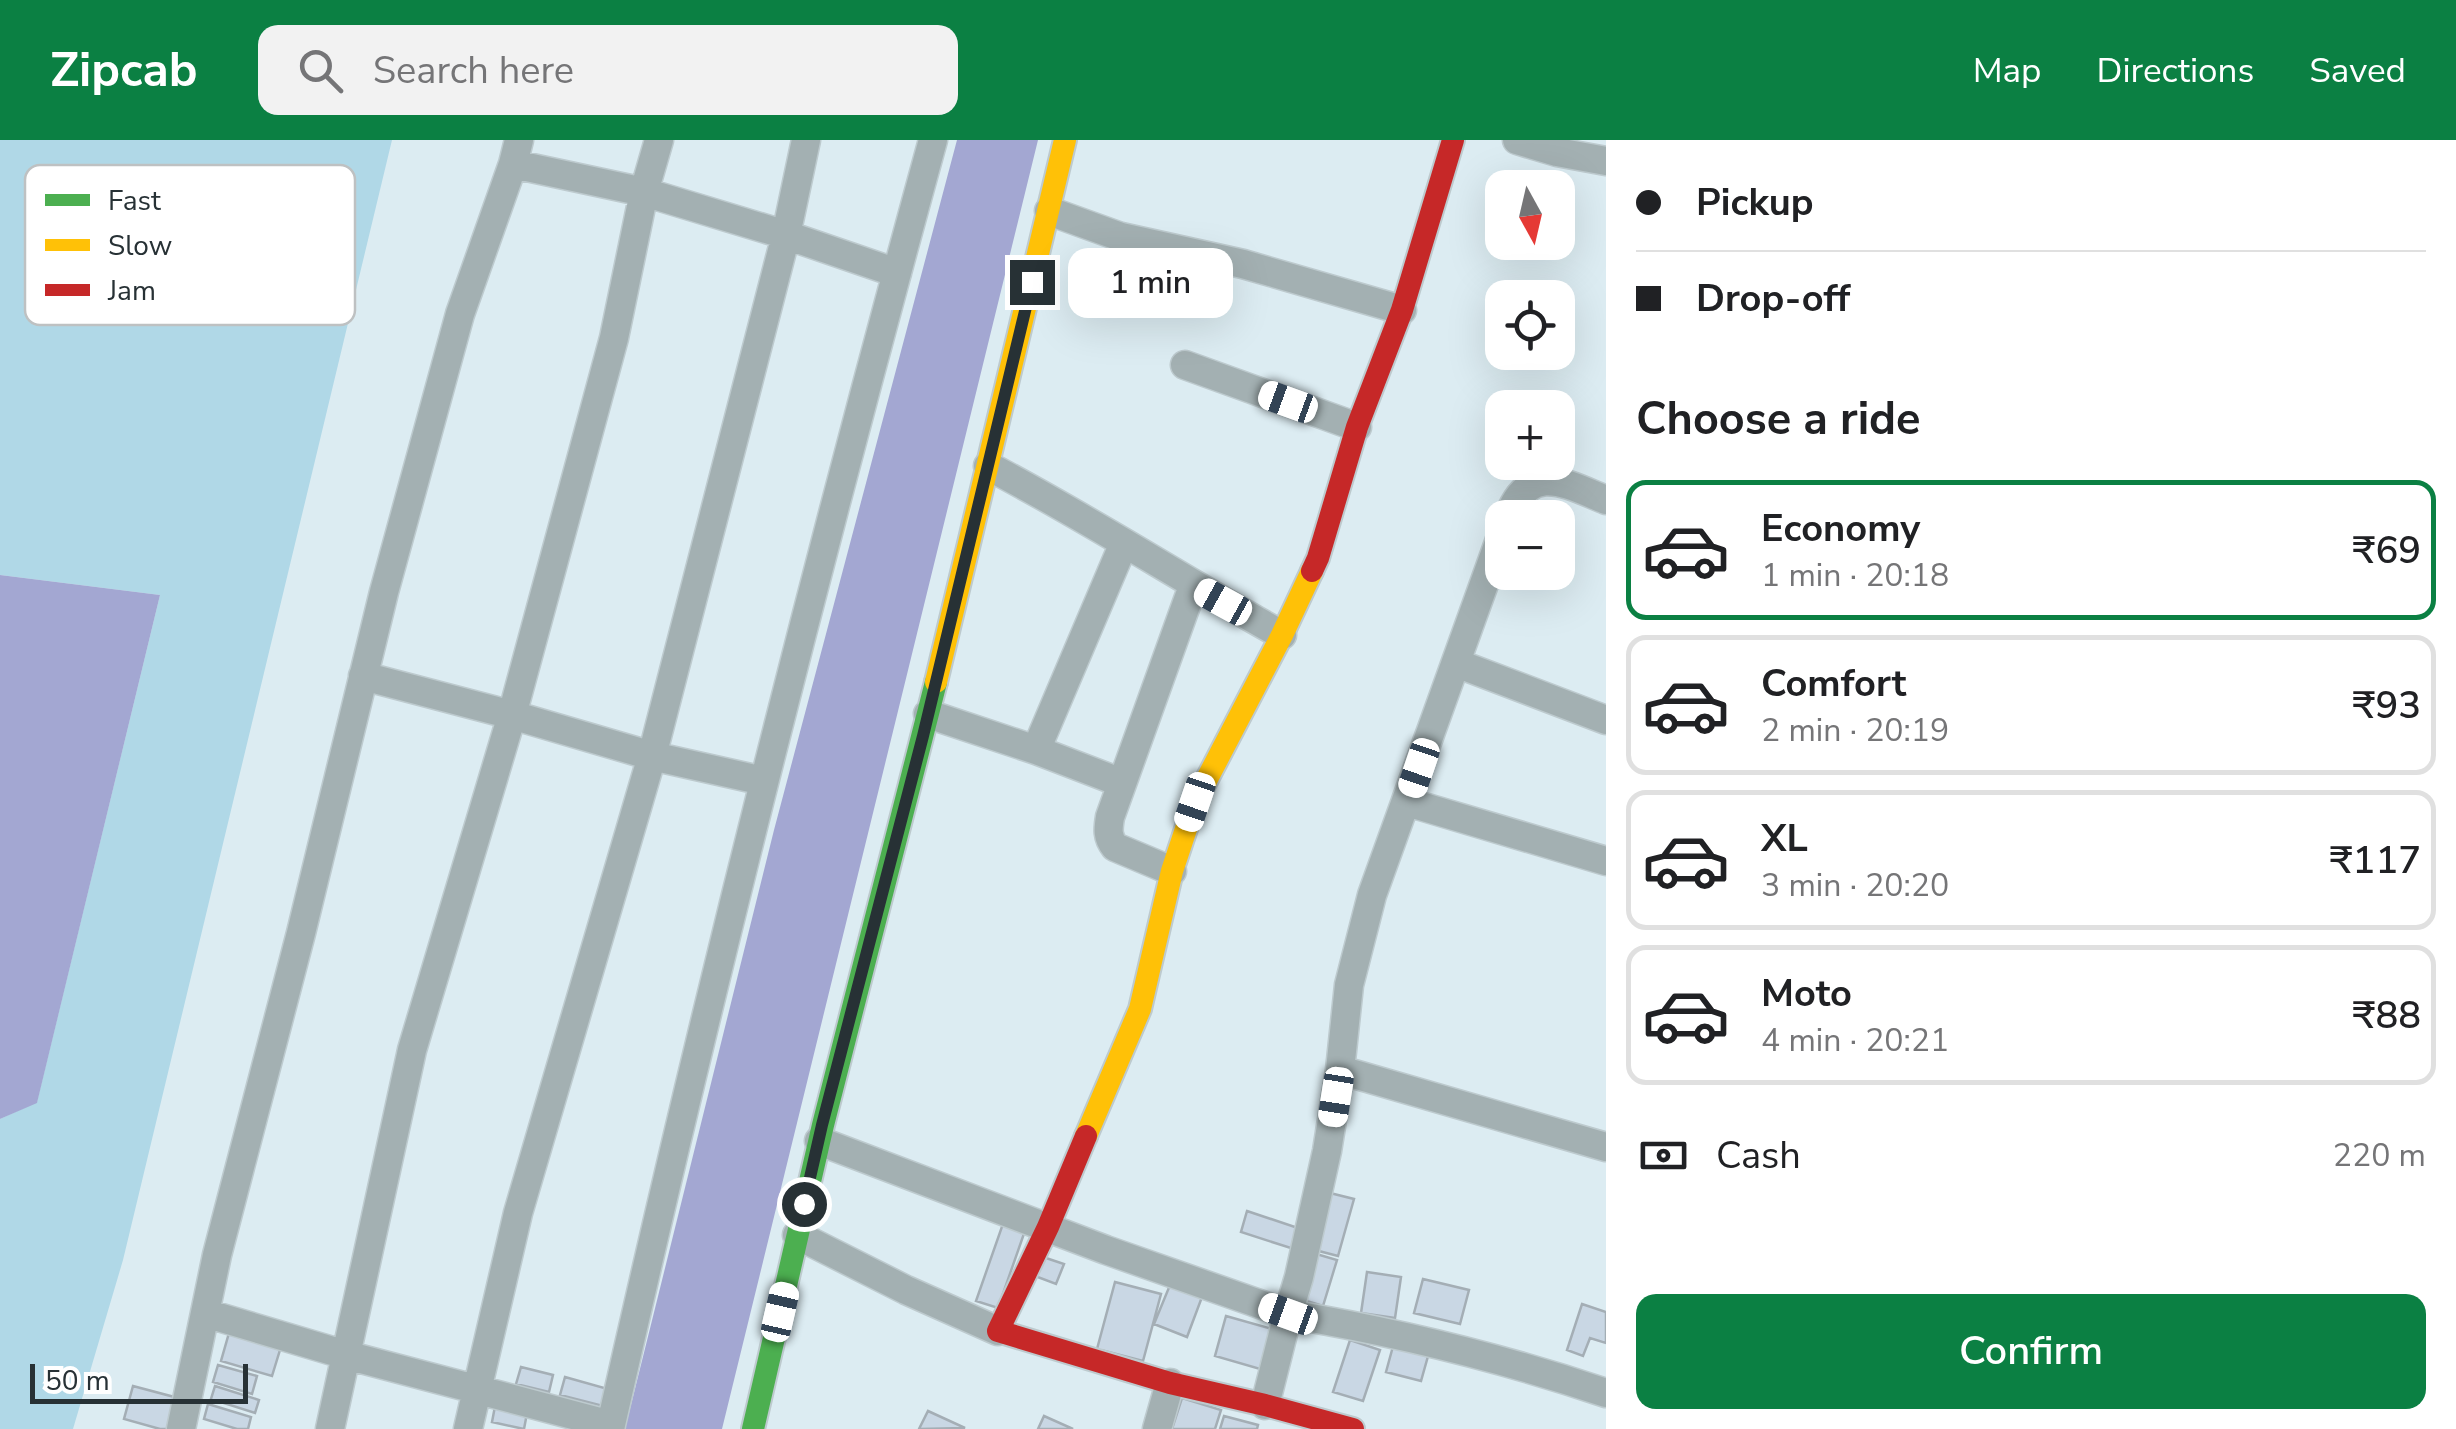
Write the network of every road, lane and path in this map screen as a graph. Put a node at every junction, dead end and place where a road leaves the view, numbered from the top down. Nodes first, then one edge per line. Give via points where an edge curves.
1 (659, 140) edge
2 (806, 140) edge
3 (933, 140) edge
4 (1066, 140) edge
5 (1453, 140) edge
6 (1517, 140) edge
7 (516, 152) edge
8 (1606, 161) edge
9 (644, 192) junction
10 (1049, 210) junction
11 (786, 235) junction
12 (896, 274) junction
13 (1402, 310) junction
14 (1185, 365) dead end
15 (1358, 426) junction
16 (988, 466) junction
17 (1515, 500) edge
18 (1606, 500) edge
19 (1124, 543) junction
20 (1485, 582) edge
21 (1193, 586) junction
22 (1282, 634) junction
23 (1456, 663) junction
24 (363, 676) junction
25 (928, 714) junction
26 (512, 715) junction
27 (1606, 720) edge
28 (1036, 750) junction
29 (652, 756) junction
30 (764, 781) junction
31 (1122, 783) junction
32 (1407, 802) junction
33 (1606, 861) edge
34 (1172, 871) junction
35 (1340, 1070) junction
36 (819, 1141) junction
37 (1606, 1147) edge
38 (1048, 1226) junction
39 (797, 1235) junction
40 (205, 1313) junction
41 (1288, 1314) junction
42 (998, 1331) junction
43 (346, 1355) junction
44 (1170, 1383) junction
45 (477, 1390) junction
46 (1606, 1393) edge
47 (1266, 1404) junction
48 (611, 1427) edge
49 (181, 1429) edge
50 (330, 1429) edge
51 (468, 1429) edge
52 (753, 1429) edge
53 (1157, 1429) edge
54 (1354, 1429) edge

1 - 9 street
2 - 11 street
3 - 12 street
4 - 10 street
5 - 13 street
6 - 8 street
7 - 9 street
7 - 24 street via 460,314
9 - 11 street
9 - 26 street via 614,338
10 - 13 street via 1121,238 1243,264
10 - 16 street
11 - 12 street
11 - 29 street
12 - 30 street
13 - 15 street
14 - 15 street
15 - 22 street via 1318,558
16 - 19 street
16 - 25 street
17 - 18 street via 1536,483 1557,479
19 - 21 street
19 - 28 street
20 - 23 street
21 - 22 street
21 - 31 street
22 - 34 street via 1195,802
23 - 27 street
23 - 32 street
24 - 26 street
24 - 40 street
25 - 28 street
25 - 36 street
26 - 29 street
26 - 43 street via 412,1050
28 - 31 street
29 - 30 street
29 - 45 street via 518,1213
30 - 48 street
31 - 34 street via 1108,839
32 - 33 street
32 - 35 street via 1372,895 1349,985
34 - 38 street via 1140,1009
35 - 37 street
35 - 41 street
36 - 38 street
36 - 39 street
38 - 41 street
38 - 42 street
39 - 42 street
39 - 52 street
40 - 43 street
40 - 49 street
41 - 46 street via 1392,1332
41 - 47 street
42 - 44 street
43 - 45 street
43 - 50 street
44 - 47 street
44 - 53 street
45 - 48 street
45 - 51 street
47 - 54 street

